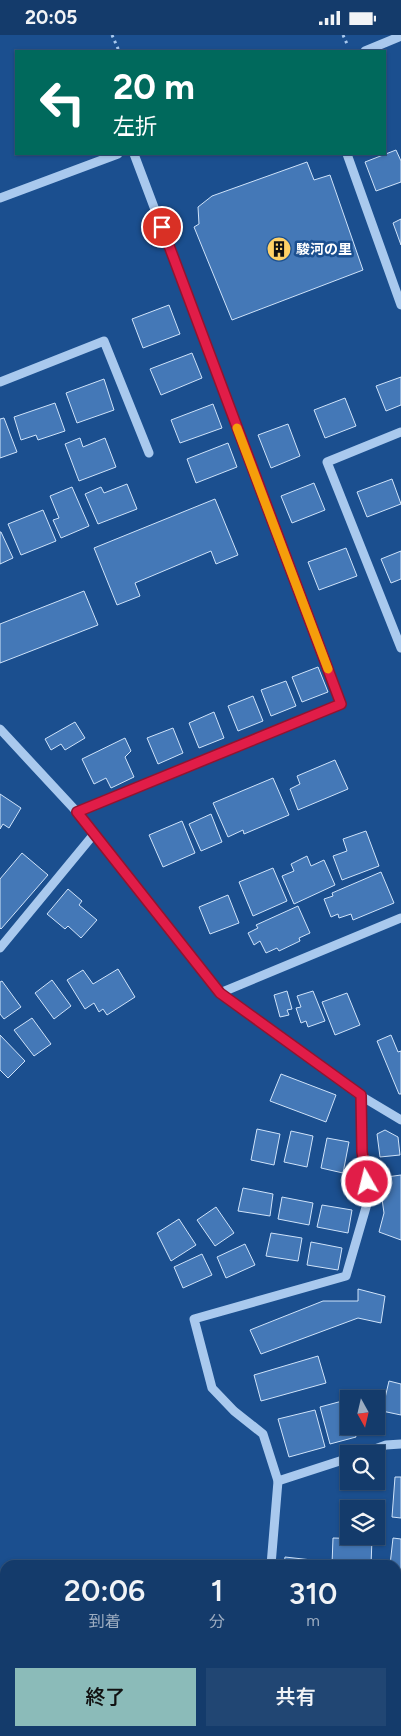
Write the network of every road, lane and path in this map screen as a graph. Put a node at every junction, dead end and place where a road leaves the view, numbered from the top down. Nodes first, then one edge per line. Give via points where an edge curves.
1 (112, 35) edge
2 (401, 36) edge
3 (119, 50) edge
4 (367, 50) edge
5 (115, 155) edge
6 (134, 155) edge
7 (347, 155) edge
8 (0, 198) edge
9 (401, 305) edge
10 (0, 382) edge
11 (401, 432) edge
12 (149, 453) dead end
13 (401, 648) edge
14 (0, 729) edge
15 (77, 812) junction
16 (94, 834) junction
17 (401, 919) edge
18 (0, 948) edge
19 (220, 993) junction
20 (361, 1095) junction
21 (401, 1120) edge
22 (401, 1443) edge
23 (385, 1445) edge
24 (340, 1461) edge
25 (278, 1481) junction
26 (271, 1560) edge

1 - 3 path
2 - 4 street
5 - 8 street
6 - 15 street via 341,704
7 - 9 street
10 - 12 street via 104,341
11 - 13 street via 327,462
14 - 15 street
15 - 16 street
16 - 18 street
16 - 19 street
17 - 19 street
19 - 20 street
20 - 21 street
20 - 25 street via 362,1152 369,1197 346,1276 194,1319 212,1388 263,1434
22 - 23 street
24 - 25 street
25 - 26 street

